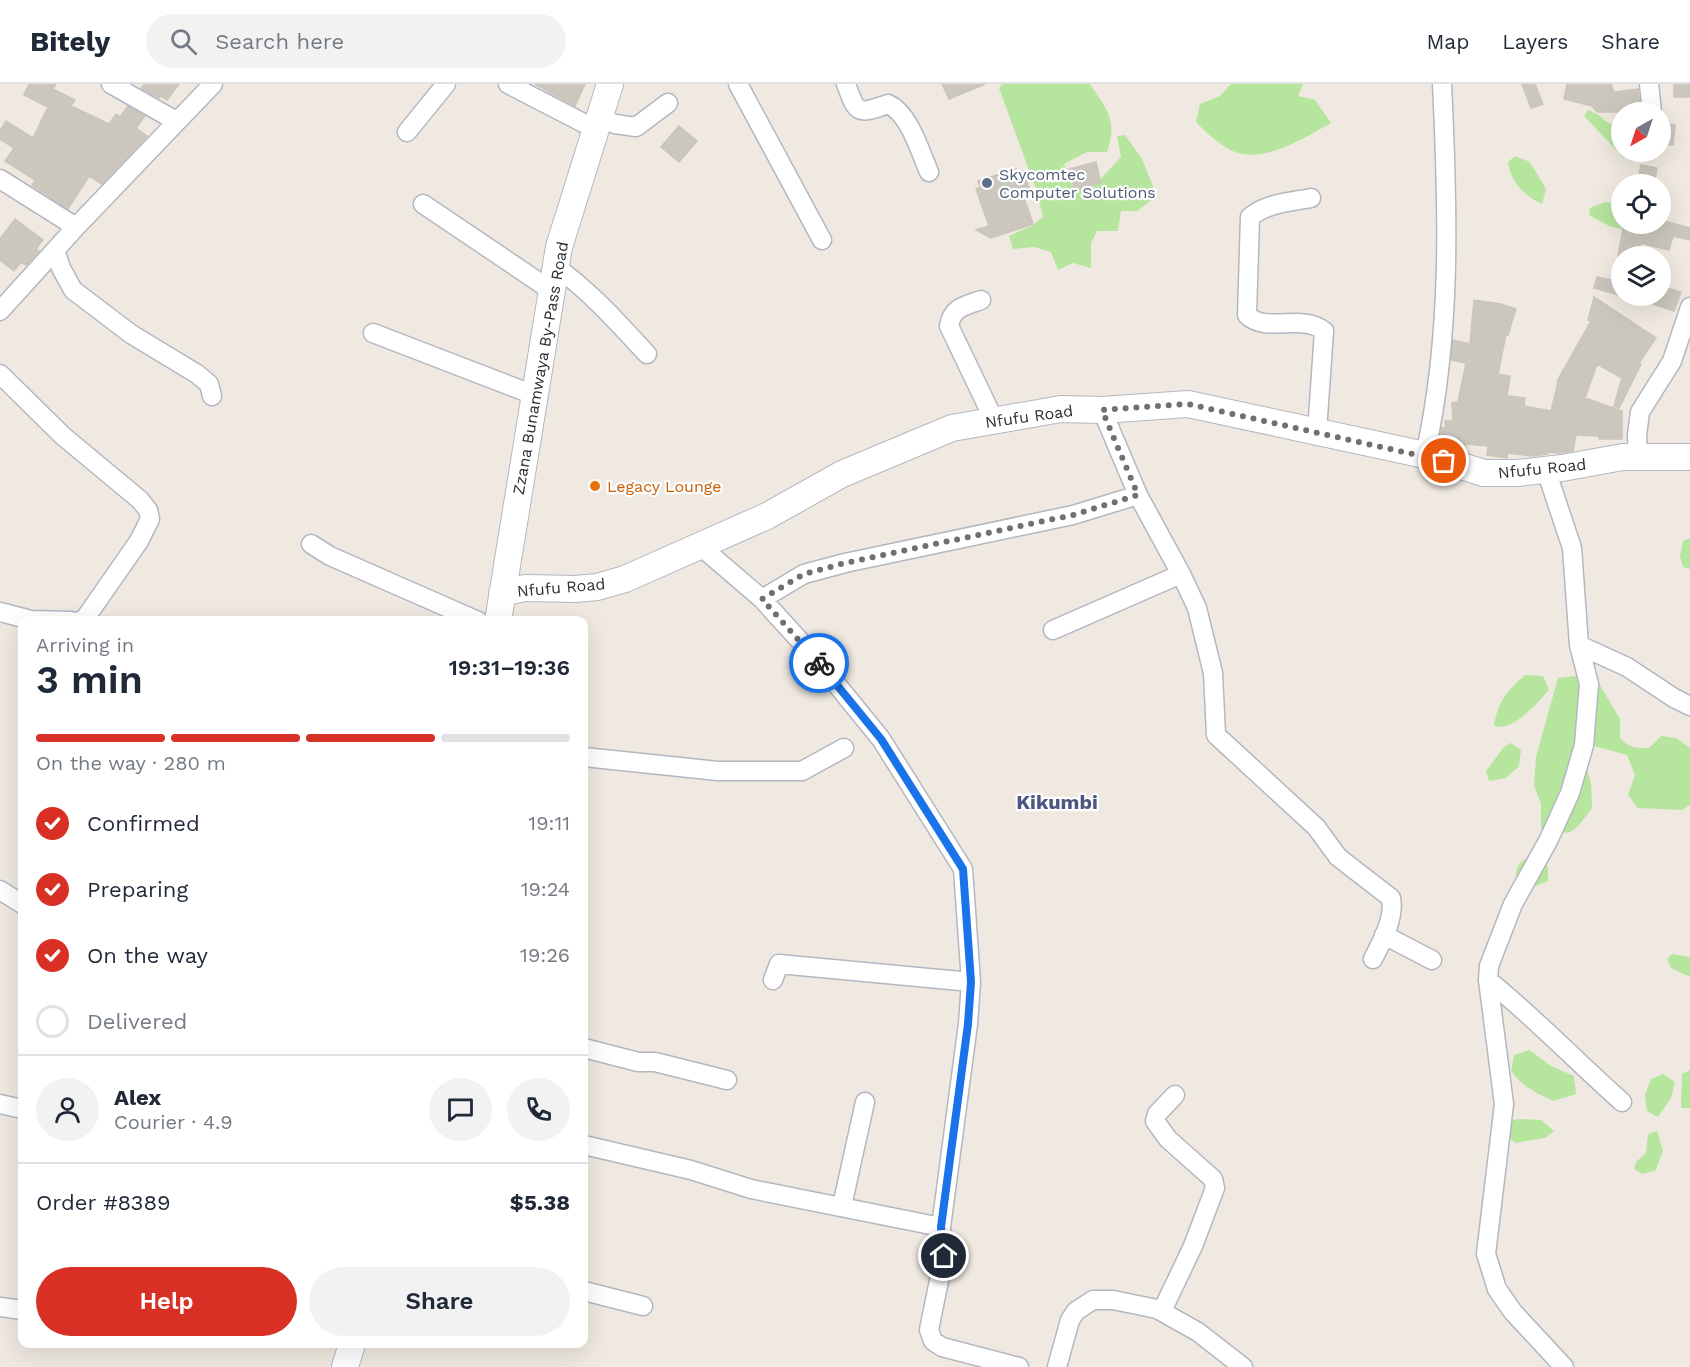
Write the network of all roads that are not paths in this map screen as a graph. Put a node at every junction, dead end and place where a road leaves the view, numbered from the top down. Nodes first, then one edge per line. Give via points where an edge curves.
1 (111, 84) edge
2 (213, 84) edge
3 (446, 84) edge
4 (508, 84) edge
5 (610, 84) edge
6 (738, 84) edge
7 (846, 84) edge
8 (1442, 84) edge
9 (1649, 84) edge
10 (1651, 102) edge
11 (668, 103) dead end
12 (176, 121) junction
13 (597, 123) junction
14 (407, 132) dead end
15 (929, 172) dead end
16 (0, 179) edge
17 (1311, 198) dead end
18 (423, 204) dead end
19 (76, 227) junction
20 (822, 240) dead end
21 (55, 250) junction
22 (554, 279) junction
23 (981, 300) dead end
24 (1690, 307) edge
25 (0, 311) edge
26 (374, 333) dead end
27 (647, 354) dead end
28 (0, 374) edge
29 (534, 394) junction
30 (212, 396) dead end
31 (1102, 410) junction
32 (994, 420) junction
33 (1317, 432) junction
34 (1425, 455) junction
35 (1638, 457) junction
36 (1690, 457) edge
37 (1546, 470) junction
38 (1138, 495) junction
39 (311, 544) dead end
40 (699, 545) junction
41 (1181, 574) junction
42 (502, 593) junction
43 (762, 599) junction
44 (0, 612) edge
45 (87, 616) edge
46 (467, 616) edge
47 (499, 616) edge
48 (18, 618) edge
49 (1053, 630) dead end
50 (1579, 645) junction
51 (1690, 706) edge
52 (844, 748) dead end
53 (588, 757) edge
54 (0, 890) edge
55 (18, 901) edge
56 (1384, 935) junction
57 (1373, 959) dead end
58 (1432, 960) dead end
59 (773, 980) dead end
60 (1488, 980) junction
61 (971, 982) junction
62 (588, 1049) edge
63 (727, 1080) dead end
64 (1175, 1095) dead end
65 (865, 1102) dead end
66 (1622, 1102) dead end
67 (0, 1104) edge
68 (18, 1108) edge
69 (588, 1146) edge
70 (842, 1206) junction
71 (941, 1227) junction
72 (588, 1292) edge
73 (643, 1305) dead end
74 (0, 1307) edge
75 (18, 1309) edge
76 (1162, 1311) junction
77 (351, 1348) edge
78 (345, 1367) edge
79 (1019, 1367) edge
80 (1057, 1367) edge
81 (1243, 1367) edge
82 (1564, 1367) edge

1 - 12 street
2 - 12 street
3 - 14 street
4 - 13 street
5 - 13 street, Zzana Bunamwaya By-Pass Road
6 - 20 street
7 - 15 street via 858,110 888,104 895,107
8 - 34 street via 1446,303 1435,411
9 - 10 street
11 - 13 street via 636,127
12 - 19 street
13 - 22 street, Zzana Bunamwaya By-Pass Road via 559,247
16 - 19 street
17 - 33 street via 1259,210 1250,217 1247,315 1259,322 1310,323 1324,331
18 - 22 street
19 - 21 street
21 - 25 street
21 - 30 street via 73,290 131,334 197,374 209,384
22 - 27 street via 570,278
22 - 29 street, Zzana Bunamwaya By-Pass Road
23 - 32 street via 955,310 949,326
24 - 35 street via 1672,361 1640,412
26 - 29 street
28 - 45 street via 63,436 148,510 150,519 139,541
29 - 42 street, Zzana Bunamwaya By-Pass Road
31 - 32 street, Nfufu Road via 1061,409
31 - 33 street, Nfufu Road via 1188,404
31 - 38 street
32 - 40 street, Nfufu Road via 952,428 894,451 842,474 767,516
33 - 34 street, Nfufu Road
34 - 37 street, Nfufu Road via 1484,473
35 - 36 street, Nfufu Road
35 - 37 street, Nfufu Road
37 - 50 street via 1572,548
38 - 41 street
38 - 43 street via 1073,515 804,574
39 - 46 street
40 - 42 street, Nfufu Road via 655,567 597,587 525,588
40 - 43 street
41 - 49 street
41 - 56 street via 1197,608 1213,673 1216,735 1316,827 1338,856 1391,898 1393,907
42 - 47 street, Zzana Bunamwaya By-Pass Road
43 - 61 street via 881,739 963,869
44 - 48 street
50 - 51 street via 1627,667
50 - 60 street via 1589,684 1584,745 1566,802 1513,903 1489,966
52 - 53 street via 802,771 718,771
54 - 55 street
56 - 57 street
56 - 58 street
59 - 61 street via 779,964 843,974
60 - 66 street
60 - 82 street via 1504,1104 1486,1254 1497,1289
61 - 71 street
62 - 63 street
64 - 76 street via 1155,1121 1168,1139 1213,1179 1215,1188
65 - 70 street
67 - 68 street
69 - 70 street via 691,1170 751,1189
70 - 71 street
71 - 79 street via 944,1256 929,1330 933,1341 942,1347
72 - 73 street
74 - 75 street
76 - 80 street via 1093,1299 1070,1320
76 - 81 street via 1198,1332
77 - 78 street

